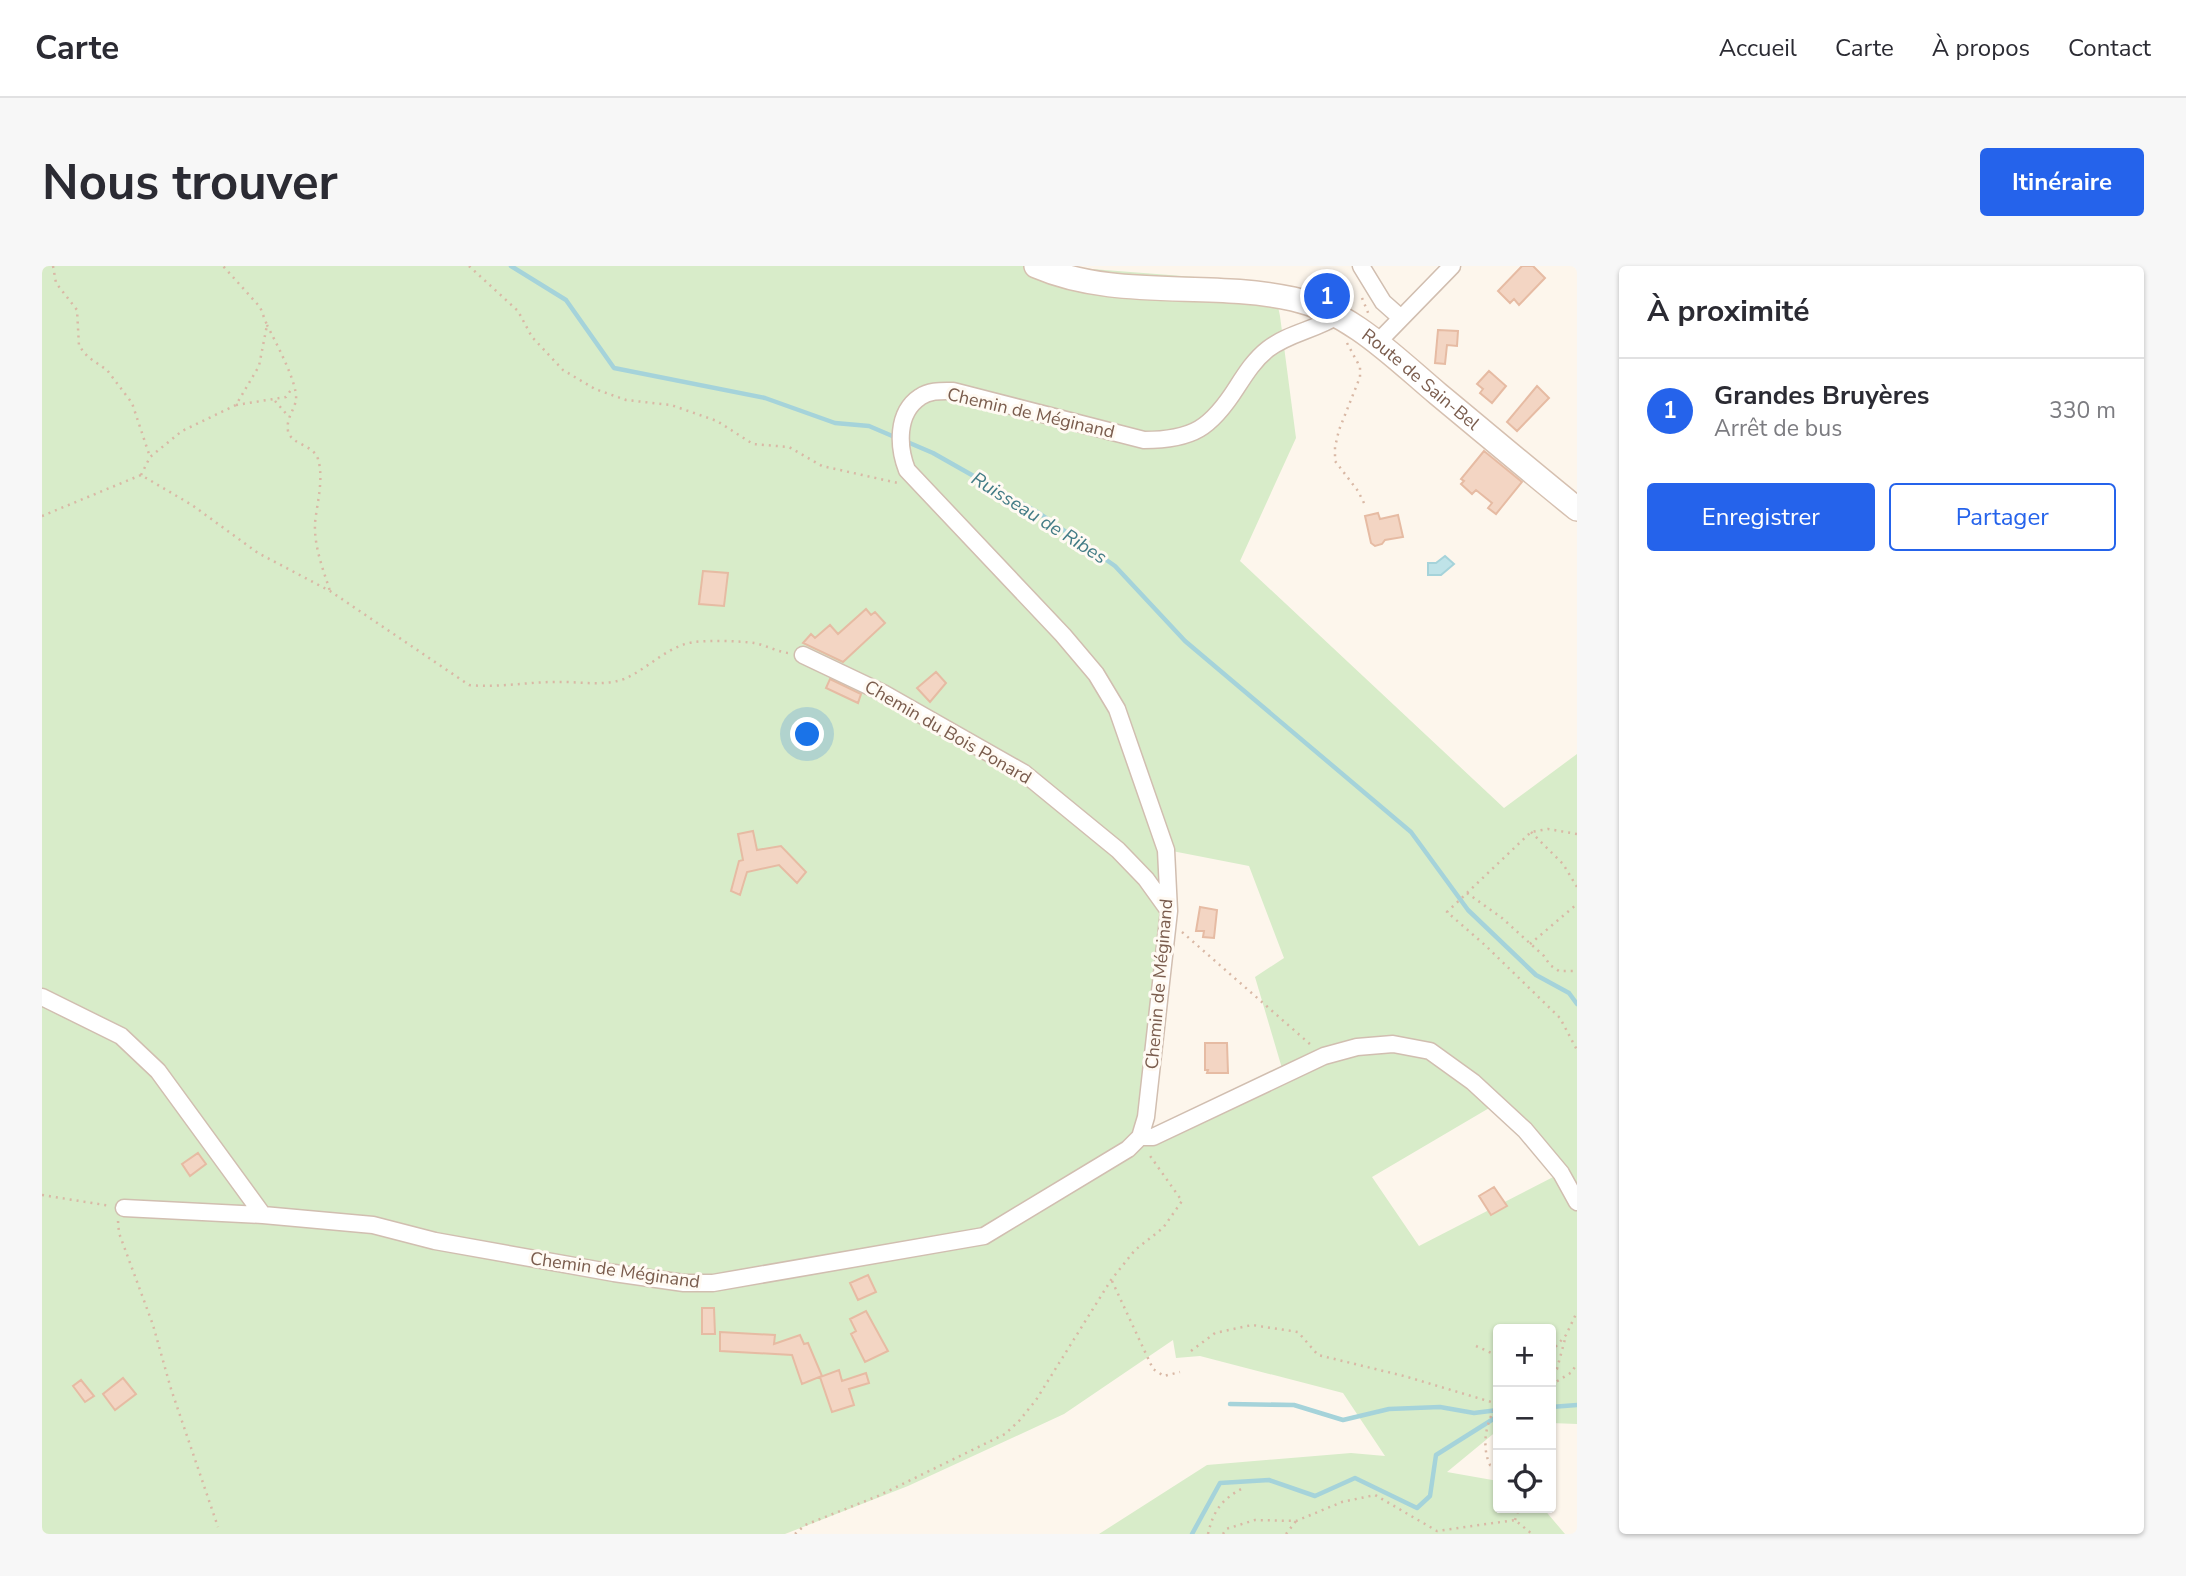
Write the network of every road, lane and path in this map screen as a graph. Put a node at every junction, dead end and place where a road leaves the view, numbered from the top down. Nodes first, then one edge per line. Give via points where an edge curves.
1 (53, 266) edge
2 (223, 266) edge
3 (469, 266) edge
4 (1036, 266) edge
5 (1361, 266) edge
6 (1452, 266) edge
7 (1337, 316) junction
8 (1401, 318) junction
9 (267, 325) junction
10 (1378, 342) junction
11 (293, 387) junction
12 (274, 399) junction
13 (236, 405) junction
14 (289, 417) junction
15 (150, 457) junction
16 (141, 475) junction
17 (924, 489) junction
18 (1364, 505) dead end
19 (1577, 509) edge
20 (42, 516) edge
21 (330, 591) junction
22 (803, 655) joint
23 (1531, 832) junction
24 (1577, 834) edge
25 (1577, 887) edge
26 (1466, 895) junction
27 (1577, 904) edge
28 (1169, 911) junction
29 (1530, 944) junction
30 (1577, 971) edge
31 (42, 997) edge
32 (1577, 1050) edge
33 (1324, 1056) junction
34 (1140, 1137) junction
35 (42, 1195) edge
36 (1577, 1202) edge
37 (124, 1208) junction
38 (263, 1215) junction
39 (1111, 1280) junction
40 (1577, 1312) edge
41 (1566, 1335) junction
42 (1476, 1346) dead end
43 (1556, 1346) edge
44 (1191, 1351) dead end
45 (1493, 1354) edge
46 (1577, 1363) edge
47 (1556, 1370) edge
48 (1180, 1372) dead end
49 (1556, 1382) edge
50 (1493, 1403) edge
51 (1493, 1412) edge
52 (1493, 1466) edge
53 (1243, 1488) dead end
54 (1518, 1513) edge
55 (1516, 1520) junction
56 (1296, 1521) junction
57 (218, 1527) dead end
58 (795, 1534) edge
59 (1208, 1534) edge
60 (1223, 1534) edge
61 (1286, 1534) edge
62 (1532, 1534) edge

1 - 15 path via 56,283 77,310 79,346 107,370 132,403
2 - 9 path via 260,307
3 - 17 path via 519,311 532,337 563,370 595,389 626,401 671,405 718,422 752,444 789,447 822,466
4 - 7 main road, Route de Sain-Bel via 1120,286 1275,295
5 - 8 street via 1384,302
6 - 8 street
7 - 10 main road, Route de Sain-Bel
7 - 17 street, Chemin de Méginand via 1268,349 1207,425 1168,440 1144,440 953,391 933,391 919,398 906,414 900,439 907,471
7 - 18 path via 1360,367 1360,377 1339,430 1335,461
8 - 10 street
9 - 11 path
9 - 13 path via 259,366
10 - 19 main road, Route de Sain-Bel
11 - 12 path via 286,397
11 - 14 path via 296,399
12 - 13 path
12 - 14 path
13 - 15 path via 182,430
14 - 21 path via 288,433 313,449 319,460 316,544
15 - 16 path
16 - 20 path
16 - 21 path via 258,553
17 - 28 street, Chemin de Méginand via 1063,635 1096,674 1117,709 1166,850
21 - 22 path via 469,685 590,684 622,679 674,648 694,642 755,643
22 - 28 street, Chemin du Bois Ponard via 883,693 1024,773 1118,850 1146,878
23 - 24 path via 1548,829
23 - 25 path via 1563,864
23 - 26 path
26 - 29 path via 1502,918
26 - 32 path via 1447,912 1560,1018
27 - 29 path
28 - 33 path via 1183,934
28 - 34 street, Chemin de Méginand
29 - 30 path via 1559,971
31 - 38 street via 121,1036 158,1071
33 - 34 street via 1153,1137
33 - 36 street via 1357,1047 1393,1045 1430,1051 1473,1082 1525,1130 1561,1173
34 - 38 street, Chemin de Méginand via 1128,1149 984,1236 713,1283 614,1273 435,1241 373,1225
34 - 39 path via 1182,1201 1163,1228 1135,1250
35 - 37 path
37 - 38 street, Chemin de Méginand
37 - 57 path via 117,1222 119,1233
39 - 48 path via 1153,1369 1164,1376
39 - 58 path via 1037,1400 1005,1434 878,1496 805,1525
40 - 41 path
41 - 43 path
41 - 47 path
42 - 45 path
44 - 50 path via 1216,1333 1252,1325 1298,1332 1318,1355
46 - 49 path
51 - 52 path via 1486,1456
53 - 59 path via 1218,1507
54 - 55 path
55 - 56 path via 1437,1531 1375,1495 1342,1502
55 - 62 path
56 - 60 path via 1255,1520
56 - 61 path

